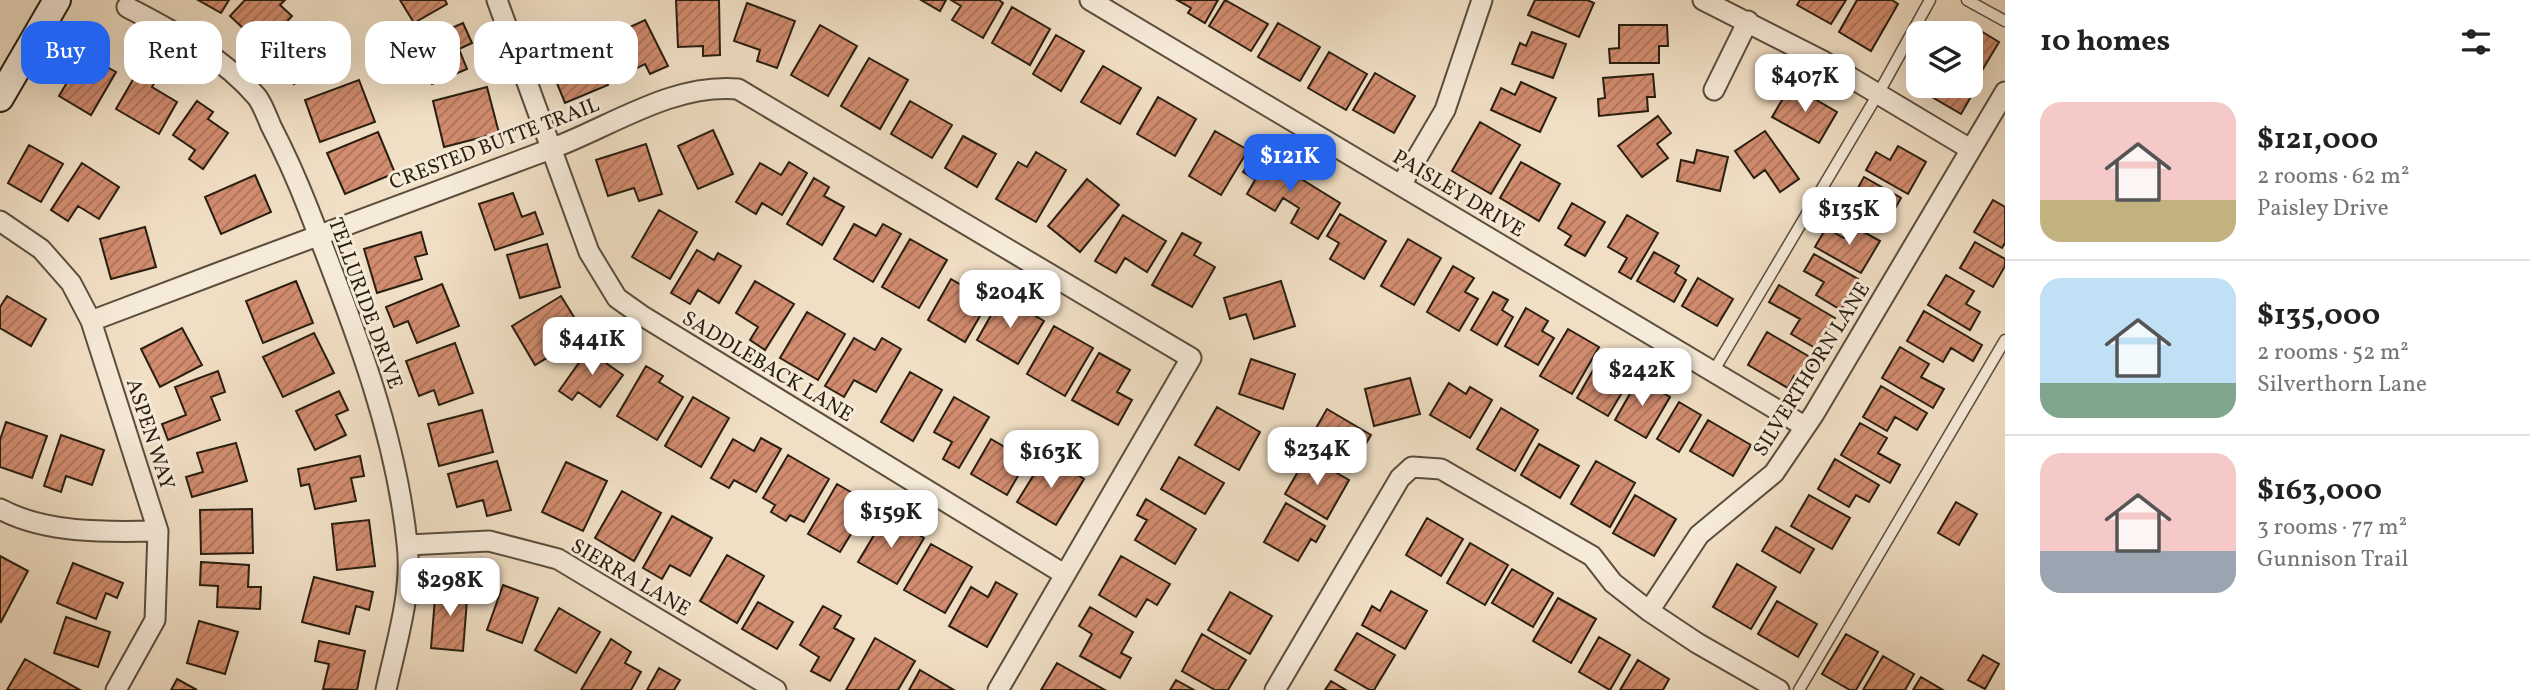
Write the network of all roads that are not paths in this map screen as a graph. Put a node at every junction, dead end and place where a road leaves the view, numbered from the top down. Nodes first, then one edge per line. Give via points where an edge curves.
1 (57, 0) edge
2 (497, 0) edge
3 (1090, 0) edge
4 (1482, 0) edge
5 (1703, 0) edge
6 (1930, 0) edge
7 (1967, 0) edge
8 (127, 7) dead end
9 (1748, 21) junction
10 (2005, 21) edge
11 (1714, 90) dead end
12 (2005, 92) edge
13 (1878, 94) junction
14 (0, 98) edge
15 (552, 149) junction
16 (1970, 149) junction
17 (1401, 185) junction
18 (0, 222) edge
19 (318, 234) junction
20 (91, 321) junction
21 (2005, 340) edge
22 (1713, 372) junction
23 (1804, 426) junction
24 (0, 509) edge
25 (158, 531) junction
26 (408, 545) junction
27 (1064, 573) junction
28 (1649, 611) junction
29 (116, 690) edge
30 (386, 690) edge
31 (776, 690) edge
32 (998, 690) edge
33 (1275, 690) edge
34 (1779, 690) edge
35 (1799, 690) edge

1 - 14 main road
2 - 15 street, SADDLEBACK LANE
3 - 17 street, PAISLEY DRIVE
4 - 17 street via 1445,110
5 - 9 street
6 - 13 lane
7 - 10 lane
8 - 19 street, TELLURIDE DRIVE via 225,65 259,99
9 - 11 street
9 - 13 street
12 - 16 street, SILVERTHORN LANE
13 - 16 street
13 - 22 lane
15 - 19 street, CRESTED BUTTE TRAIL
15 - 27 street, SADDLEBACK LANE via 589,252 617,298
15 - 27 street, CRESTED BUTTE TRAIL via 668,99 701,89 738,89 1191,358
16 - 23 street, SILVERTHORN LANE
17 - 22 street, PAISLEY DRIVE
18 - 20 street, ASPEN WAY via 41,249 71,283
19 - 20 street, CRESTED BUTTE TRAIL
19 - 26 street, TELLURIDE DRIVE via 368,366 390,444
20 - 25 street, ASPEN WAY
21 - 35 lane
22 - 23 street, PAISLEY DRIVE
23 - 28 street, SILVERTHORN LANE via 1774,474 1699,535
24 - 25 street via 16,517 91,533
25 - 29 street, ASPEN WAY via 155,620
26 - 30 street, TELLURIDE DRIVE via 406,595
26 - 31 street, SIERRA LANE via 489,541 558,559
27 - 32 street
28 - 33 street via 1613,583 1592,556 1441,469 1412,467 1400,478
28 - 34 street

